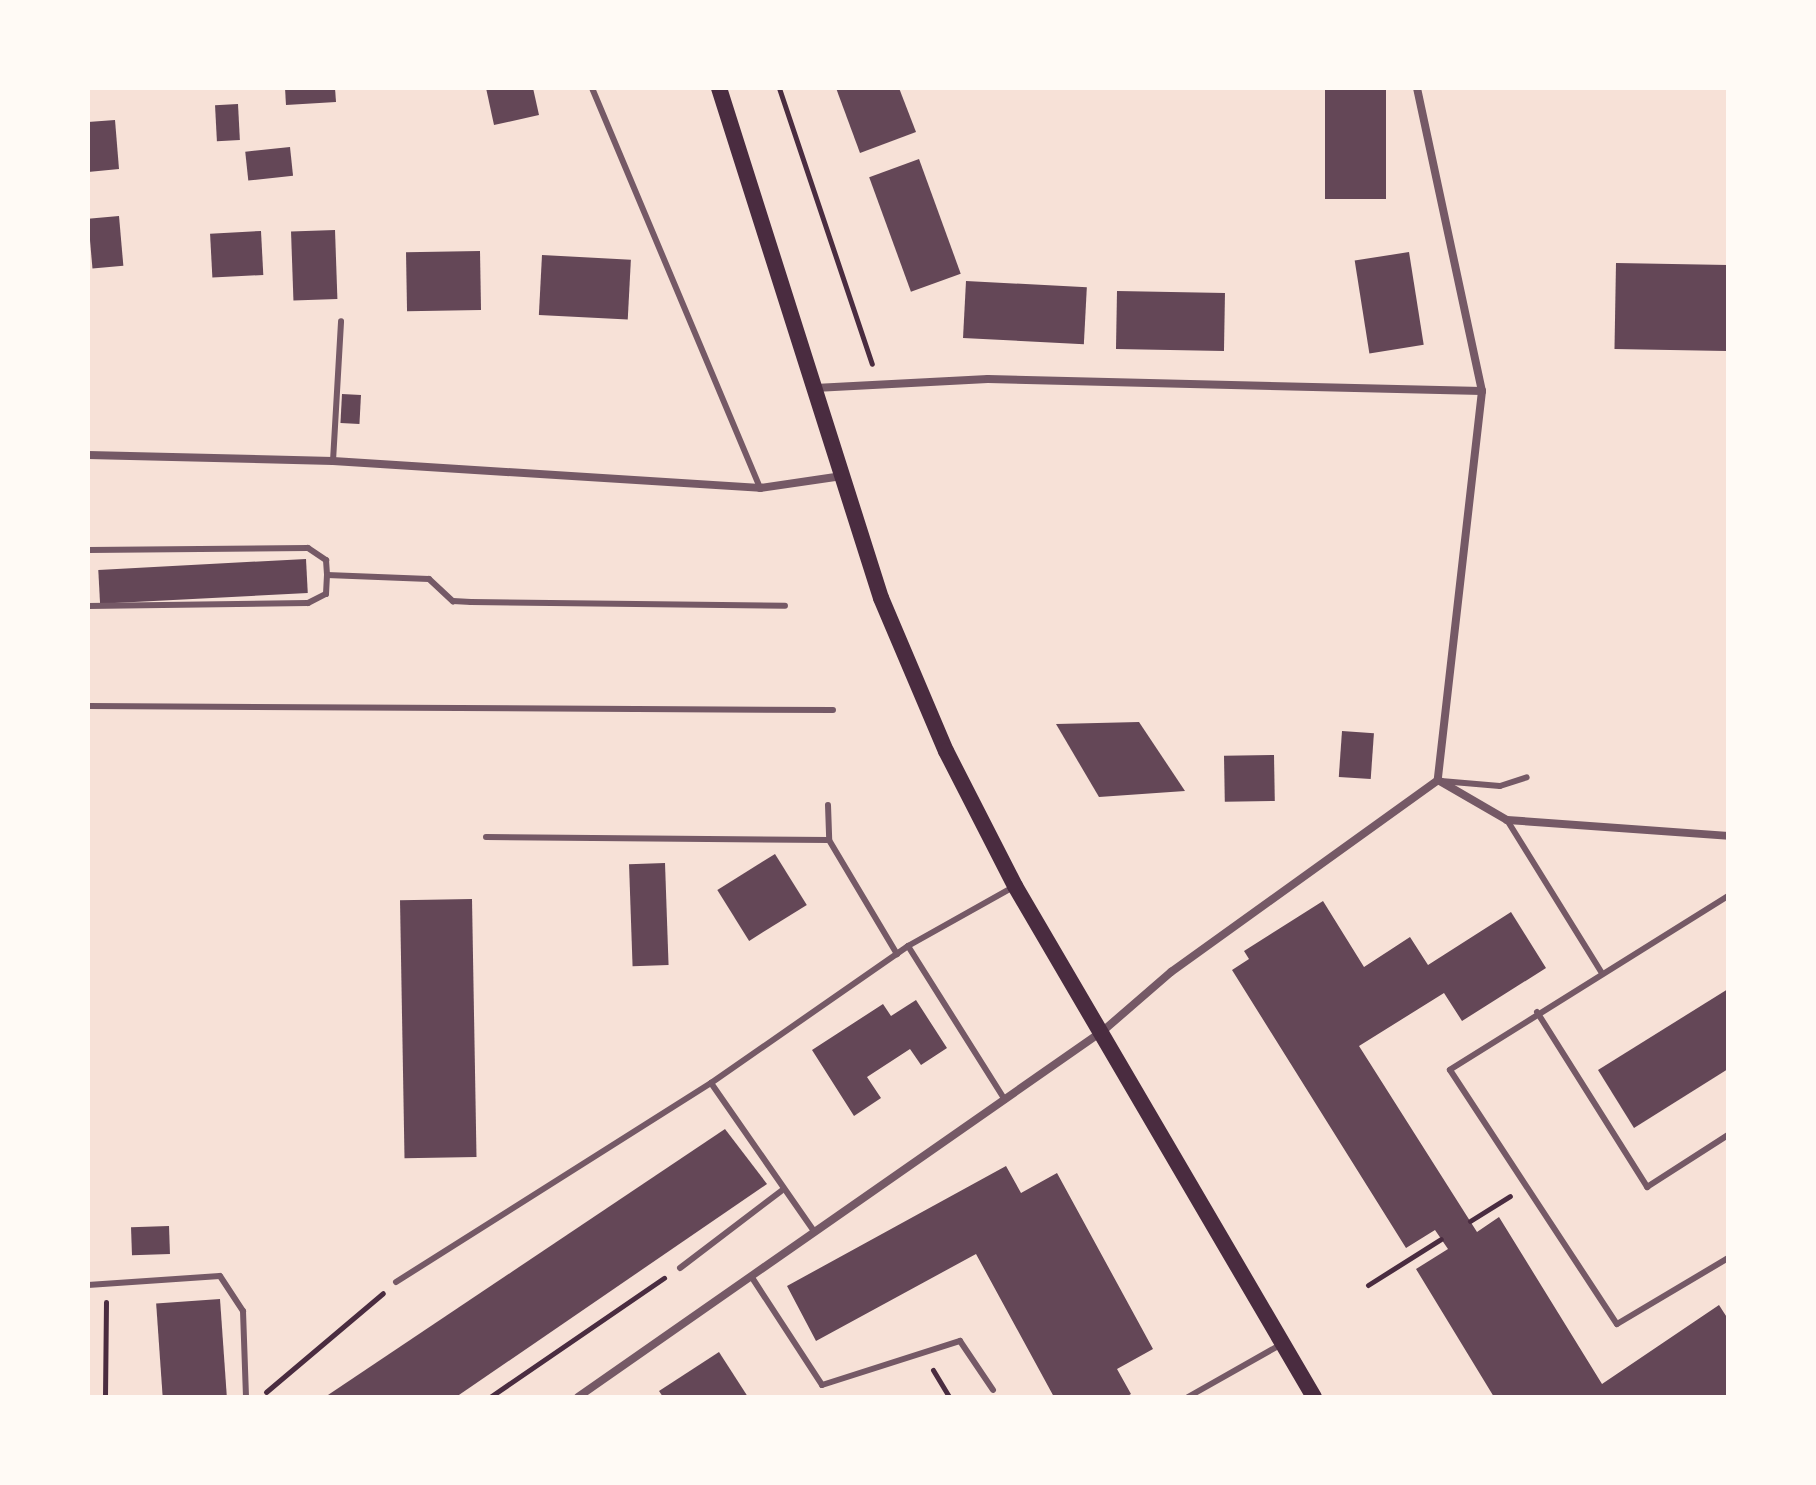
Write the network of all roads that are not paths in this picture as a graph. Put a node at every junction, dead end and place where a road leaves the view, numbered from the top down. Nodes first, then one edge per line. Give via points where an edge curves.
1 (592, 88) edge
2 (719, 88) edge
3 (1417, 88) edge
4 (341, 321) dead end
5 (815, 389) junction
6 (1482, 391) junction
7 (88, 455) edge
8 (333, 461) junction
9 (842, 476) junction
10 (760, 488) junction
11 (88, 550) edge
12 (327, 575) junction
13 (88, 606) edge
14 (785, 606) dead end
15 (88, 706) edge
16 (833, 710) dead end
17 (1527, 777) dead end
18 (1438, 780) junction
19 (828, 805) dead end
20 (1507, 820) junction
21 (1728, 836) edge
22 (486, 837) dead end
23 (829, 840) junction
24 (1015, 886) junction
25 (1728, 896) edge
26 (908, 946) junction
27 (897, 954) junction
28 (1602, 973) junction
29 (1537, 1012) junction
30 (1104, 1030) junction
31 (711, 1083) junction
32 (1005, 1100) junction
33 (1728, 1135) edge
34 (781, 1191) junction
35 (813, 1230) junction
36 (1728, 1258) edge
37 (680, 1268) road end
38 (751, 1276) junction
39 (396, 1282) road end
40 (88, 1285) edge
41 (1283, 1343) junction
42 (993, 1390) dead end
43 (246, 1397) edge
44 (578, 1397) edge
45 (1188, 1397) edge
46 (1314, 1397) edge

1 - 10 lane
2 - 5 main road
3 - 6 street
4 - 8 lane
5 - 6 street via 879,383
5 - 9 main road
6 - 18 street
7 - 8 street
8 - 10 street
9 - 10 street
9 - 24 main road via 902,653
11 - 12 lane via 308,548 326,560
12 - 13 lane via 326,594 308,603
12 - 14 lane via 429,579 453,601
15 - 16 lane
17 - 18 lane via 1500,786
18 - 20 street
18 - 30 street via 1171,972
19 - 23 lane
20 - 21 street
20 - 28 lane
22 - 23 lane
23 - 27 lane
24 - 26 lane
24 - 30 main road
25 - 28 lane
26 - 27 lane
26 - 32 lane
27 - 31 lane
28 - 29 lane
29 - 33 lane via 1647,1187
29 - 36 lane via 1450,1070 1617,1324
30 - 32 street
30 - 41 main road
31 - 34 lane
31 - 39 lane
32 - 35 street
34 - 35 lane
34 - 37 lane
35 - 38 street
38 - 42 lane via 822,1385 960,1341
38 - 44 street
40 - 43 lane via 106,1289 220,1276 243,1311
41 - 45 lane
41 - 46 main road

